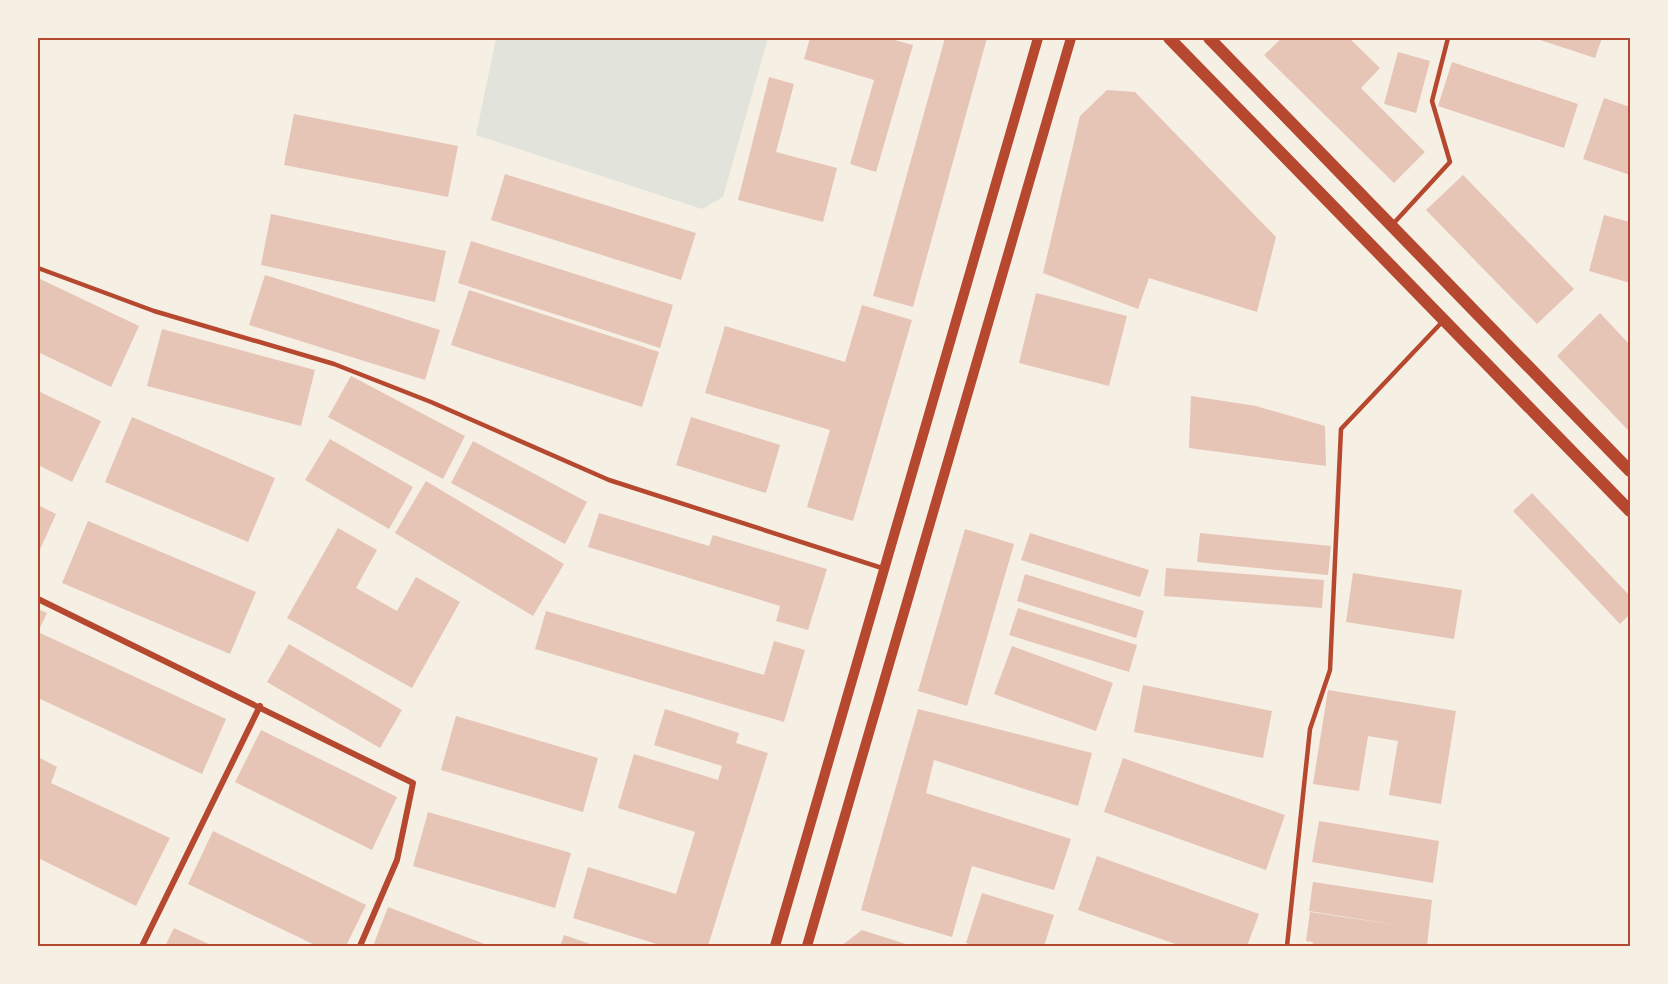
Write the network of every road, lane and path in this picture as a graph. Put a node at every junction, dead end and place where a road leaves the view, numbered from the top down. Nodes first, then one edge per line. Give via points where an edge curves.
1 (1038, 38) edge
2 (1071, 38) edge
3 (1170, 38) edge
4 (1209, 38) edge
5 (1448, 38) edge
6 (1392, 225) junction
7 (38, 268) edge
8 (1445, 320) junction
9 (1630, 471) edge
10 (1630, 511) edge
11 (885, 568) junction
12 (38, 599) edge
13 (260, 706) junction
14 (142, 946) edge
15 (360, 946) edge
16 (776, 946) edge
17 (807, 946) edge
18 (1287, 946) edge

1 - 11 street
2 - 17 street
3 - 8 main road
4 - 6 main road
5 - 6 lane via 1432,101 1450,162
6 - 9 main road
7 - 11 lane via 154,311 334,364 609,480
8 - 10 main road
8 - 18 lane via 1341,429 1330,670 1310,729
11 - 16 street
12 - 13 street
13 - 14 street
13 - 15 street via 413,783 398,860

